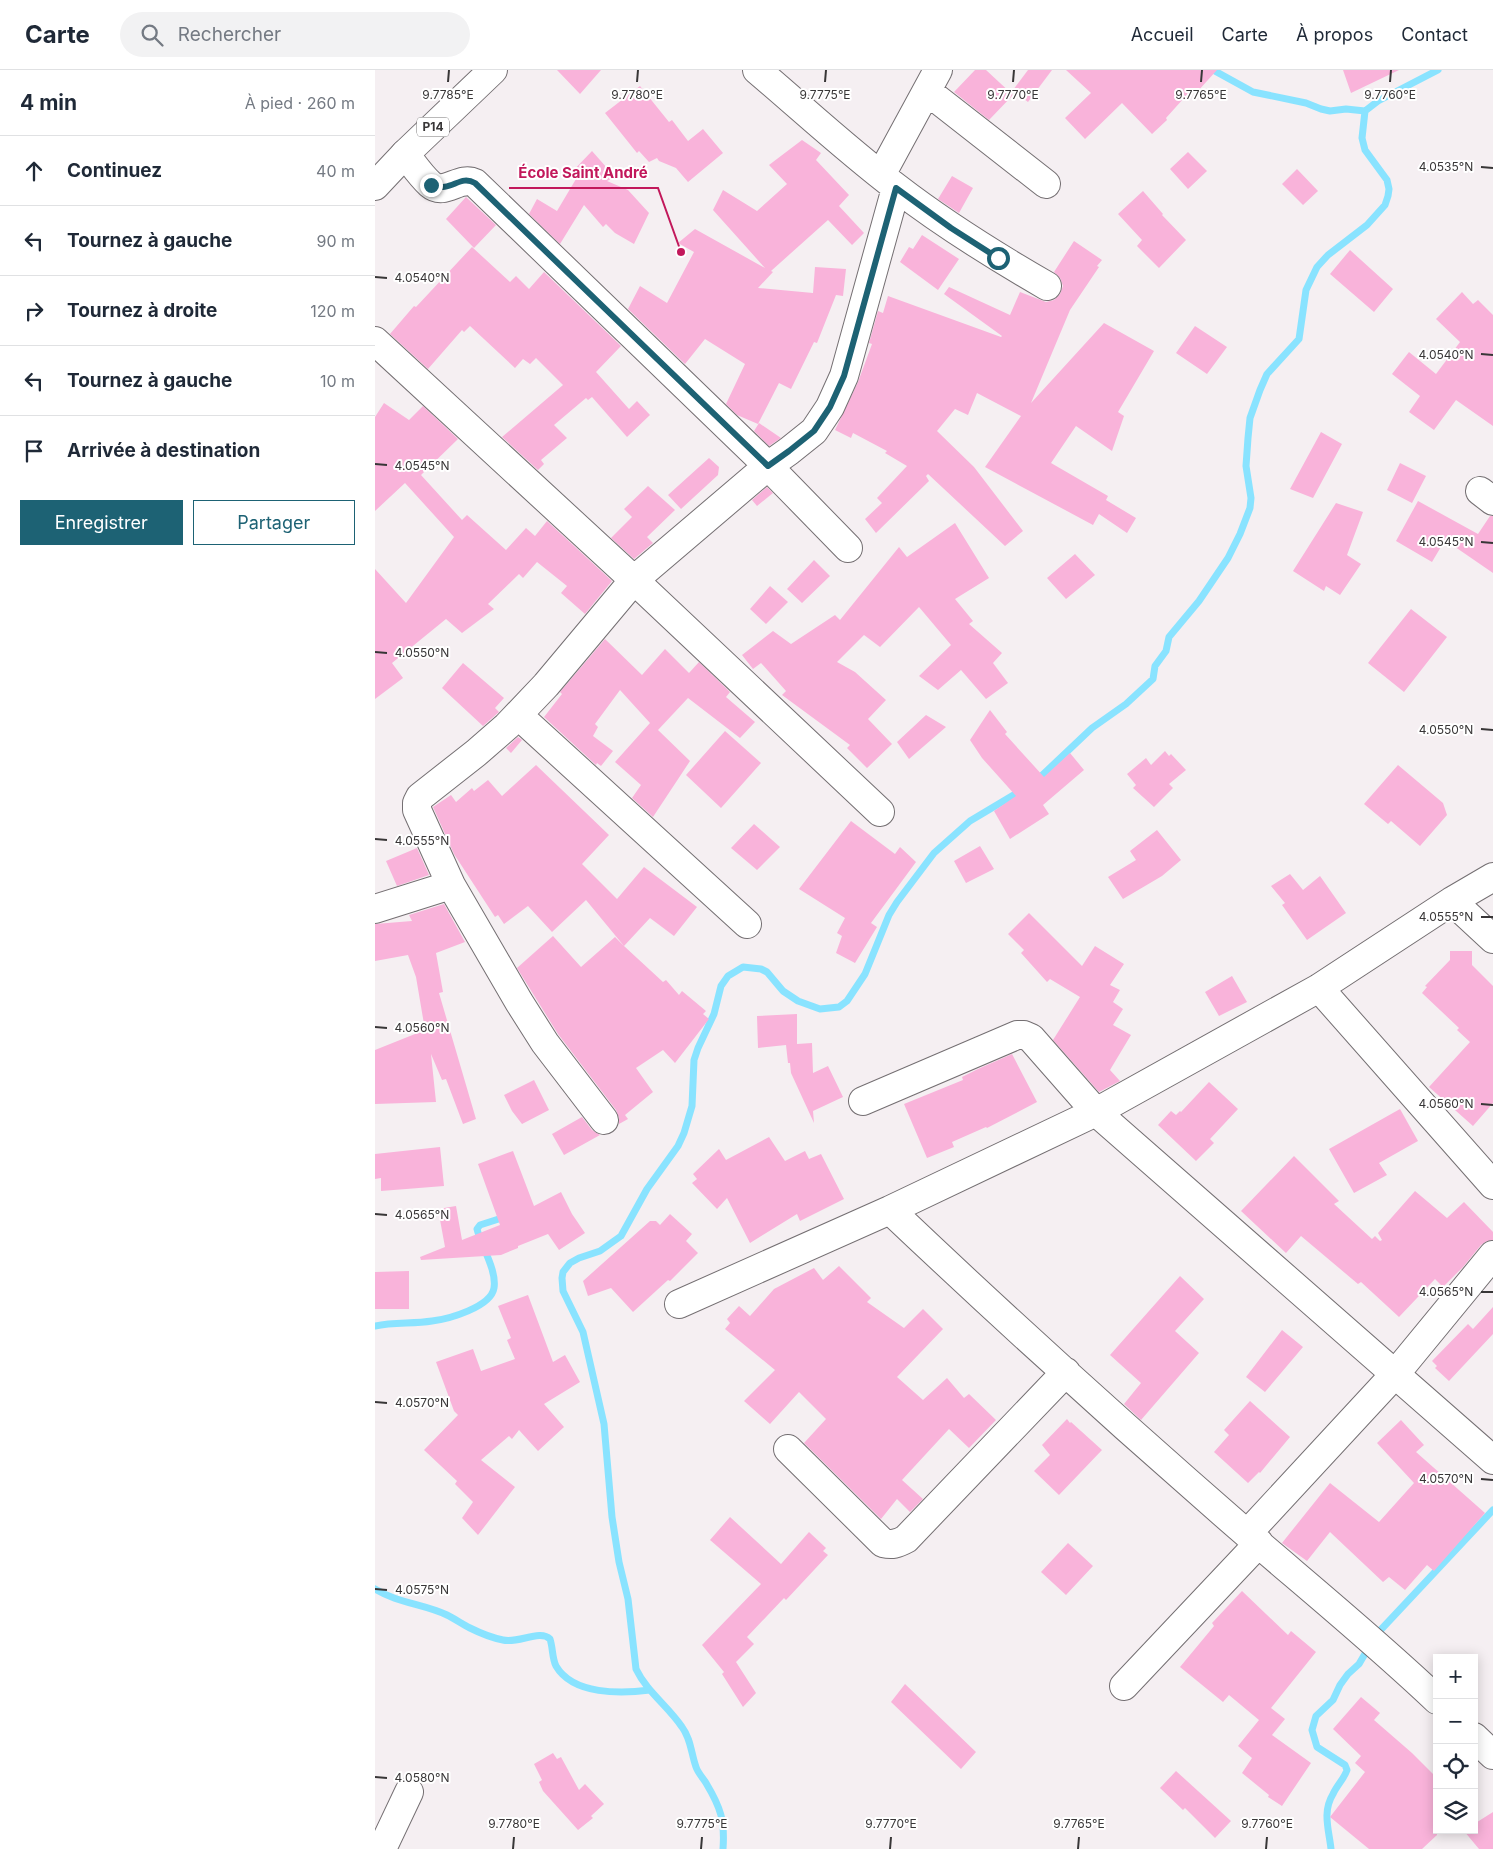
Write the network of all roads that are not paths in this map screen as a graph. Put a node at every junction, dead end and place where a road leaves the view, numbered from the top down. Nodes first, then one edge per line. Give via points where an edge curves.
1 (493, 70) edge
2 (757, 70) edge
3 (932, 80) edge
4 (405, 154) junction
5 (888, 181) junction
6 (1046, 184) dead end
7 (375, 186) edge
8 (1047, 286) dead end
9 (375, 341) edge
10 (768, 466) junction
11 (848, 548) dead end
12 (634, 580) junction
13 (518, 715) junction
14 (880, 812) dead end
15 (1493, 877) edge
16 (451, 885) junction
17 (1452, 901) junction
18 (375, 908) edge
19 (747, 924) dead end
20 (1493, 939) edge
21 (1319, 988) junction
22 (863, 1101) dead end
23 (1096, 1112) junction
24 (604, 1120) dead end
25 (1493, 1185) edge
26 (890, 1210) junction
27 (1493, 1255) edge
28 (679, 1304) dead end
29 (1066, 1372) junction
30 (1396, 1373) junction
31 (789, 1449) dead end
32 (1493, 1460) edge
33 (1253, 1538) junction
34 (1124, 1686) dead end
35 (1436, 1699) edge
36 (1478, 1741) edge
37 (1493, 1755) edge
38 (409, 1792) dead end
39 (382, 1849) edge

1 - 4 street, P14
2 - 5 street
3 - 5 street
3 - 6 street
4 - 7 street, P14
4 - 10 street via 431,185 445,188 463,180 475,183
5 - 8 street via 951,228
5 - 10 street via 844,376 830,407 814,431
9 - 12 street
10 - 11 street
10 - 12 street
12 - 13 street
12 - 14 street
13 - 16 street via 417,803 417,810
13 - 19 street
15 - 17 street
16 - 18 street
16 - 24 street via 545,1043
17 - 20 street
17 - 21 street
21 - 23 street
21 - 25 street
22 - 23 street via 1017,1034 1031,1038
23 - 26 street
23 - 30 street
26 - 28 street
26 - 29 street
27 - 30 street
29 - 31 street via 899,1543 883,1543
29 - 33 street
30 - 32 street
30 - 33 street
33 - 34 street
33 - 35 street via 1358,1627
36 - 37 street
38 - 39 street

